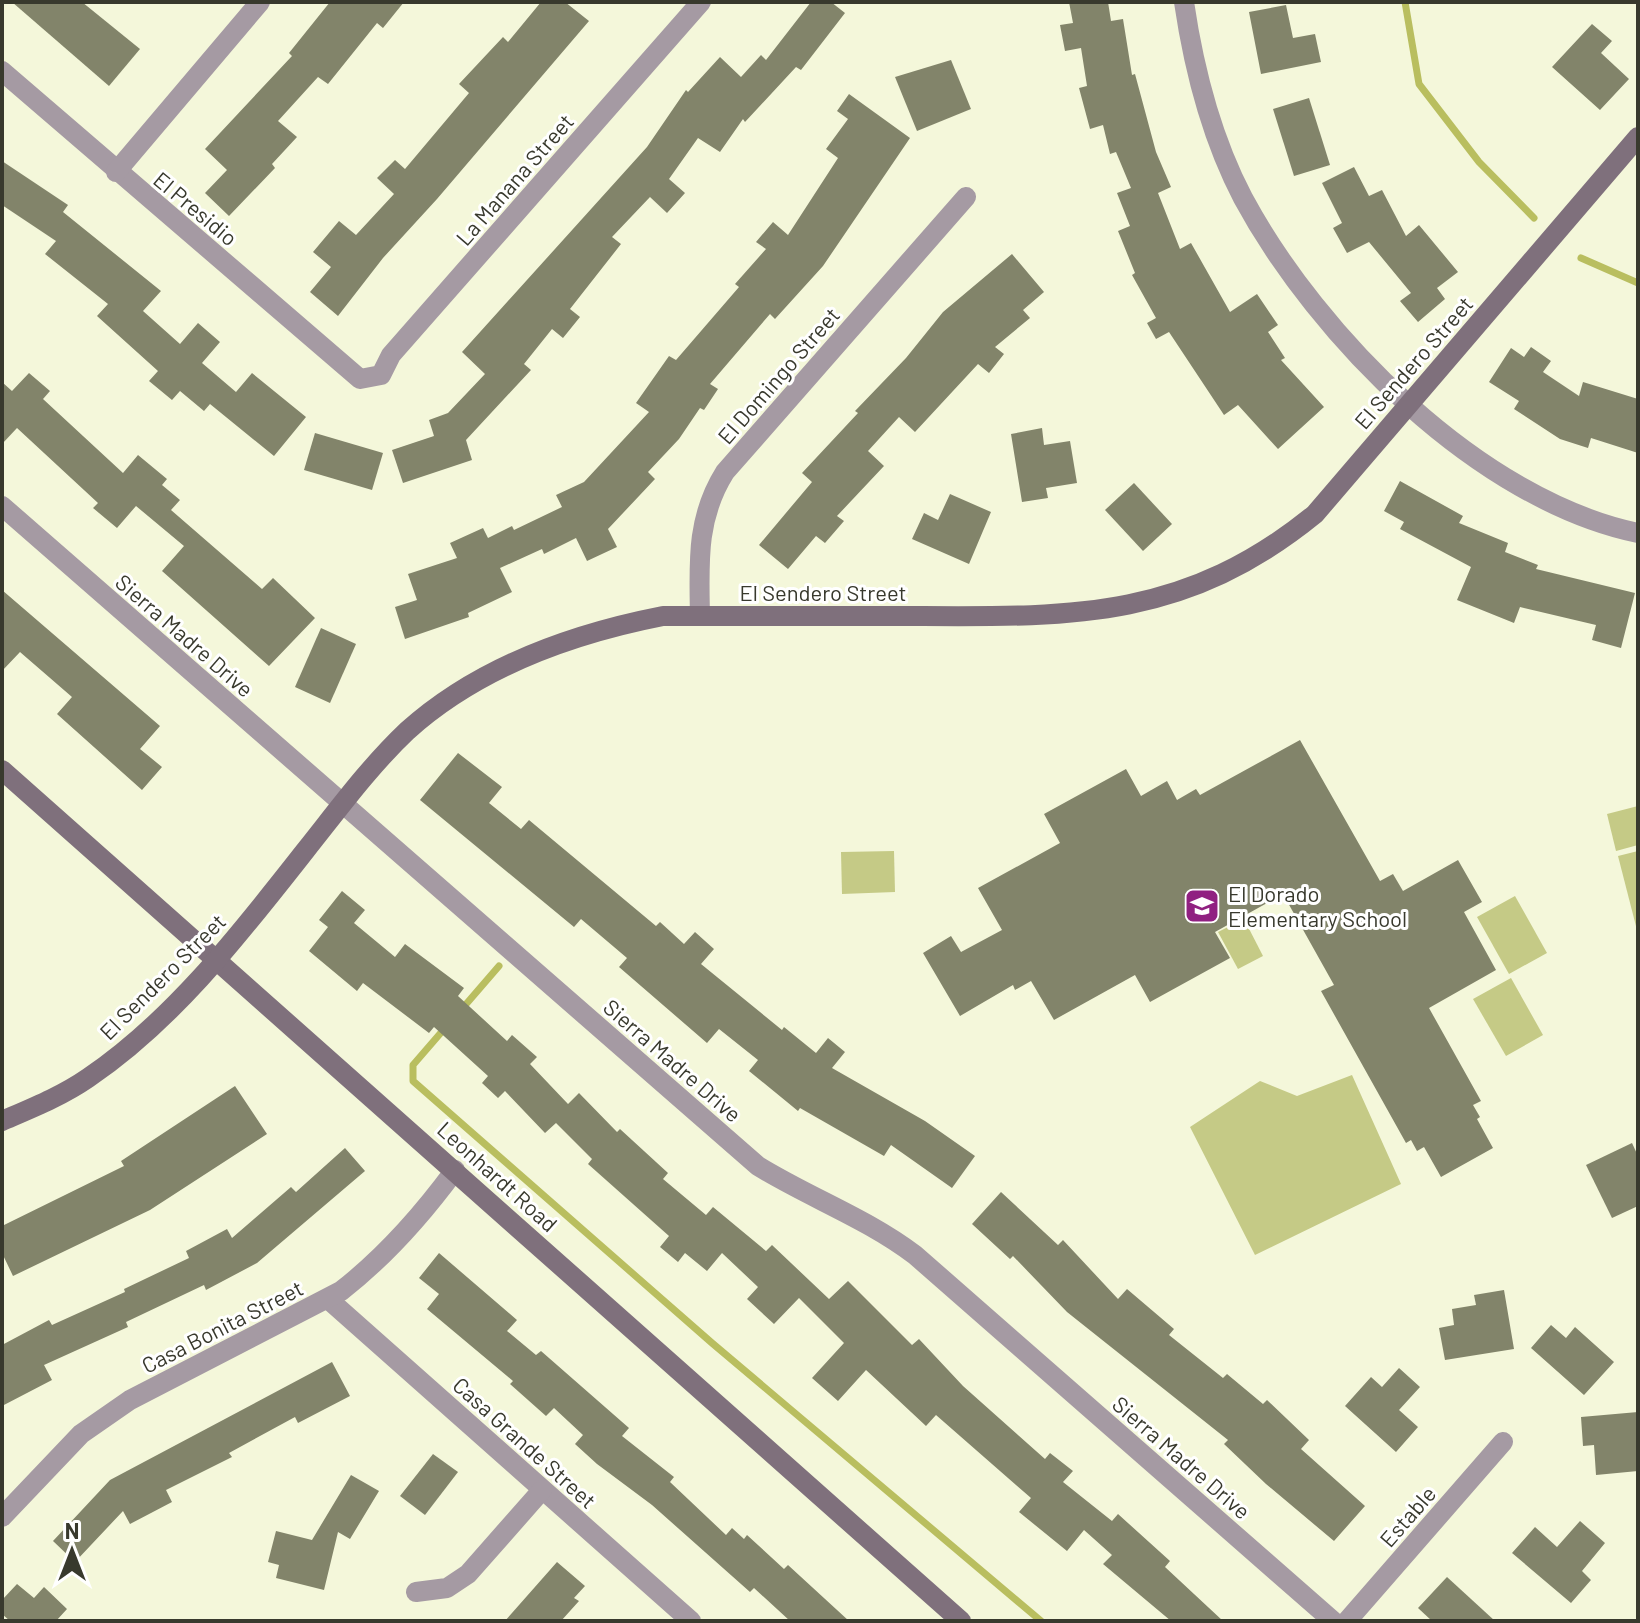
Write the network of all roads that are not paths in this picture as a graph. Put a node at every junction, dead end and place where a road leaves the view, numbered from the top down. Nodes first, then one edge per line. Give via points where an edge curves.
1 (260, 2) edge
2 (701, 2) edge
3 (1184, 2) edge
4 (2, 71) edge
5 (1638, 137) edge
6 (116, 172) junction
7 (966, 197) dead end
8 (360, 379) joint
9 (1409, 405) junction
10 (2, 506) edge
11 (1638, 533) edge
12 (700, 616) junction
13 (2, 770) edge
14 (342, 805) junction
15 (218, 960) junction
16 (2, 1121) edge
17 (455, 1170) junction
18 (328, 1299) junction
19 (1503, 1442) dead end
20 (542, 1490) junction
21 (2, 1517) edge
22 (416, 1592) dead end
23 (691, 1621) edge
24 (961, 1621) edge
25 (1333, 1621) edge
26 (1347, 1621) edge

1 - 6 street
2 - 8 street, La Manana Street via 391,355 381,375
3 - 9 street via 1205,105 1242,196 1312,304
4 - 6 street, El Presidio
5 - 9 street, El Sendero Street
6 - 8 street, El Presidio
7 - 12 street, El Domingo Street via 711,494 699,538
9 - 11 street via 1476,459 1536,497
9 - 12 street, El Sendero Street via 1315,514 1288,536 1228,572 1158,600 1045,617
10 - 14 street, Sierra Madre Drive
12 - 14 street, El Sendero Street via 663,616 608,627 502,667 407,731
13 - 15 street, Leonhardt Road
14 - 15 street, El Sendero Street
14 - 25 street, Sierra Madre Drive via 758,1166 862,1220 915,1255
15 - 16 street, El Sendero Street via 107,1064 57,1096
15 - 17 street, Leonhardt Road
17 - 18 street, Casa Bonita Street via 422,1215 369,1269
17 - 24 street, Leonhardt Road
18 - 20 street, Casa Grande Street
18 - 21 street, Casa Bonita Street via 130,1400 81,1434
19 - 26 street, Estable
20 - 22 street via 468,1574 447,1588
20 - 23 street, Casa Grande Street

